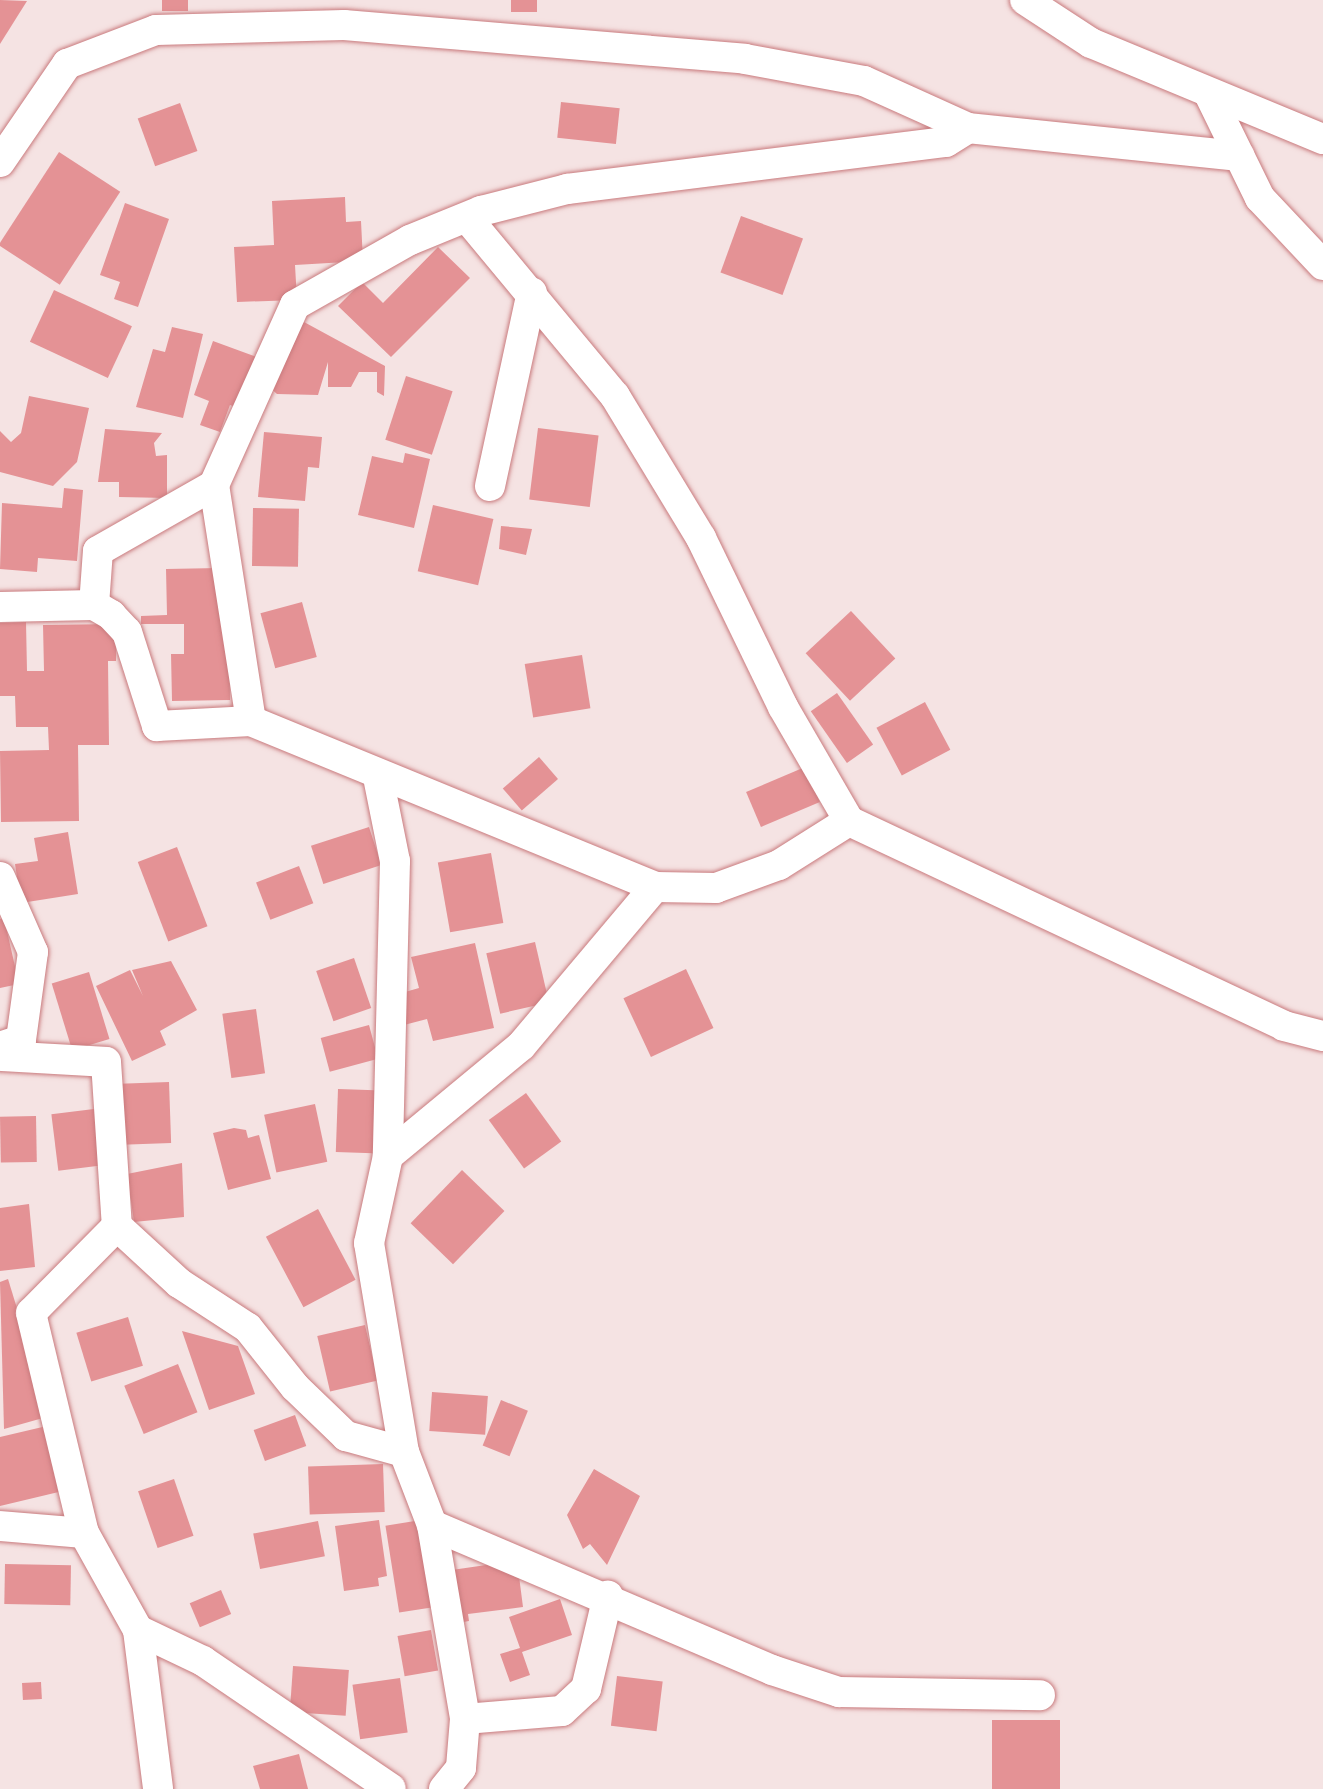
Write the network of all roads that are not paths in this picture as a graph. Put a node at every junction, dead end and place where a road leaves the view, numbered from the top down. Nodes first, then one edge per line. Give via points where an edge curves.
1 (1025, 0) edge
2 (1209, 94) junction
3 (968, 128) junction
4 (1323, 139) edge
5 (1240, 156) junction
6 (0, 162) edge
7 (468, 219) junction
8 (1323, 265) edge
9 (531, 292) junction
10 (214, 485) junction
11 (490, 486) dead end
12 (94, 605) junction
13 (0, 607) edge
14 (251, 721) junction
15 (378, 776) junction
16 (849, 821) junction
17 (0, 877) edge
18 (655, 887) junction
19 (1323, 1036) edge
20 (0, 1047) edge
21 (0, 1056) edge
22 (388, 1156) junction
23 (117, 1226) junction
24 (404, 1452) junction
25 (432, 1525) junction
26 (0, 1527) edge
27 (84, 1534) junction
28 (608, 1596) junction
29 (138, 1630) junction
30 (1040, 1695) dead end
31 (465, 1719) junction
32 (158, 1789) edge
33 (391, 1789) edge
34 (444, 1789) edge

1 - 2 street via 1091,43
2 - 4 street
2 - 5 street
3 - 5 street
3 - 6 street via 864,81 745,60 344,25 156,30 67,64
3 - 7 street via 946,142 567,189
5 - 8 street via 1260,198
7 - 9 street
7 - 10 street via 410,240 295,305
9 - 11 street
9 - 16 street via 615,396 701,538 783,706
10 - 12 street via 98,551
10 - 14 street
12 - 13 street
12 - 14 street via 127,632 157,726
14 - 15 street
15 - 18 street
15 - 22 street via 395,861
16 - 18 street via 779,865 716,888
16 - 19 street via 1284,1026
17 - 20 street via 33,952 21,1040
18 - 22 street via 521,1046
21 - 23 street via 106,1062
22 - 24 street via 369,1243
23 - 24 street via 179,1283 248,1328 295,1387 346,1436
23 - 27 street via 31,1313
24 - 25 street
25 - 28 street
25 - 31 street
26 - 27 street
27 - 29 street
28 - 30 street via 772,1670 839,1692
28 - 31 street via 586,1689 562,1711
29 - 32 street
29 - 33 street via 203,1661
31 - 34 street via 461,1768

